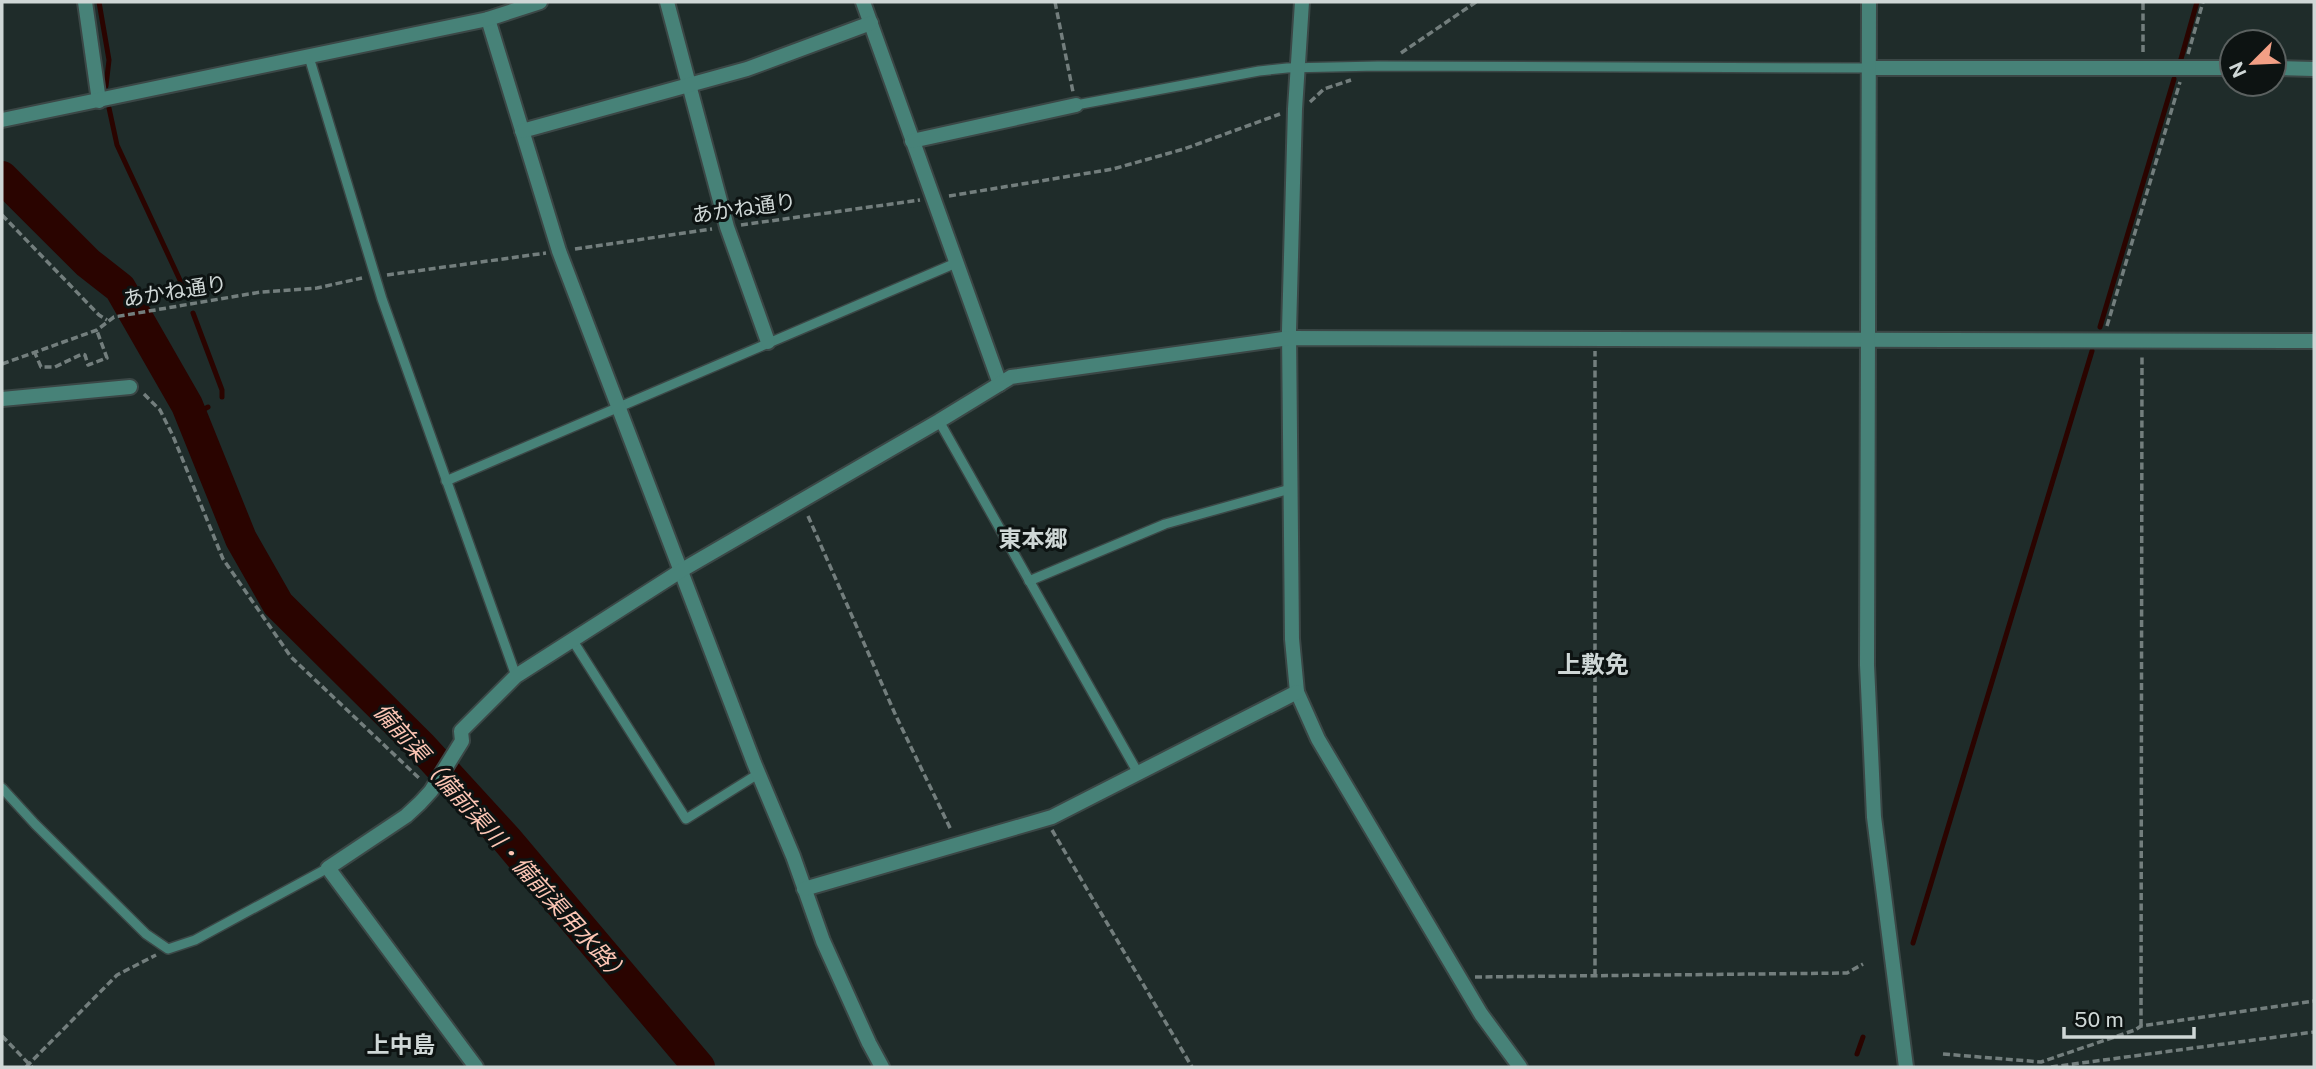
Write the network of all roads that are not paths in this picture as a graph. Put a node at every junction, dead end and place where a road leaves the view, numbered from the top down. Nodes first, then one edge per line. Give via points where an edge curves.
1 (85, 2) edge
2 (540, 2) edge
3 (667, 2) edge
4 (863, 2) edge
5 (1302, 2) edge
6 (1869, 2) edge
7 (488, 19) junction
8 (871, 23) junction
9 (309, 57) junction
10 (1870, 68) junction
11 (2218, 68) edge
12 (2288, 68) edge
13 (1297, 69) junction
14 (2314, 69) edge
15 (690, 87) junction
16 (99, 101) junction
17 (1076, 105) joint
18 (2, 120) edge
19 (522, 131) junction
20 (912, 141) junction
21 (956, 263) junction
22 (1290, 338) junction
23 (1867, 338) junction
24 (2314, 341) edge
25 (768, 342) junction
26 (1000, 384) junction
27 (130, 387) road end
28 (2, 399) edge
29 (620, 407) junction
30 (939, 421) junction
31 (446, 481) junction
32 (1290, 489) junction
33 (682, 570) junction
34 (1029, 581) junction
35 (573, 640) junction
36 (516, 676) junction
37 (1297, 692) junction
38 (1138, 773) junction
39 (758, 774) junction
40 (2, 788) edge
41 (328, 868) junction
42 (804, 889) junction
43 (476, 1067) edge
44 (882, 1067) edge
45 (1520, 1067) edge
46 (1906, 1067) edge

1 - 16 street
2 - 7 street
3 - 15 street
4 - 8 street
5 - 13 street
6 - 10 street
7 - 9 street
7 - 19 street
8 - 15 street
8 - 20 street
9 - 16 street
9 - 31 lane via 382,299
10 - 11 street
10 - 13 lane
10 - 23 street
12 - 14 street
13 - 17 lane via 1259,71
13 - 22 street
15 - 19 street
15 - 25 street via 727,227
16 - 18 street
17 - 20 street
19 - 29 street via 559,251
20 - 21 street
21 - 25 lane
21 - 26 street
22 - 23 street
22 - 26 street via 1011,377
22 - 32 street
23 - 24 street
23 - 46 street via 1871,764
25 - 29 lane
26 - 30 street
27 - 28 street
29 - 31 lane
29 - 33 street
30 - 33 street
30 - 34 lane
31 - 36 lane
32 - 34 lane via 1165,524
32 - 37 street
33 - 35 street
33 - 39 street
34 - 38 lane
35 - 36 street
35 - 39 lane via 686,819
36 - 41 street via 461,731 462,741 434,786 406,816
37 - 38 street
37 - 45 street via 1318,739 1481,1014
38 - 42 street via 1045,820
39 - 42 street
40 - 41 lane via 146,934 167,949 195,940
41 - 43 street
42 - 44 street

